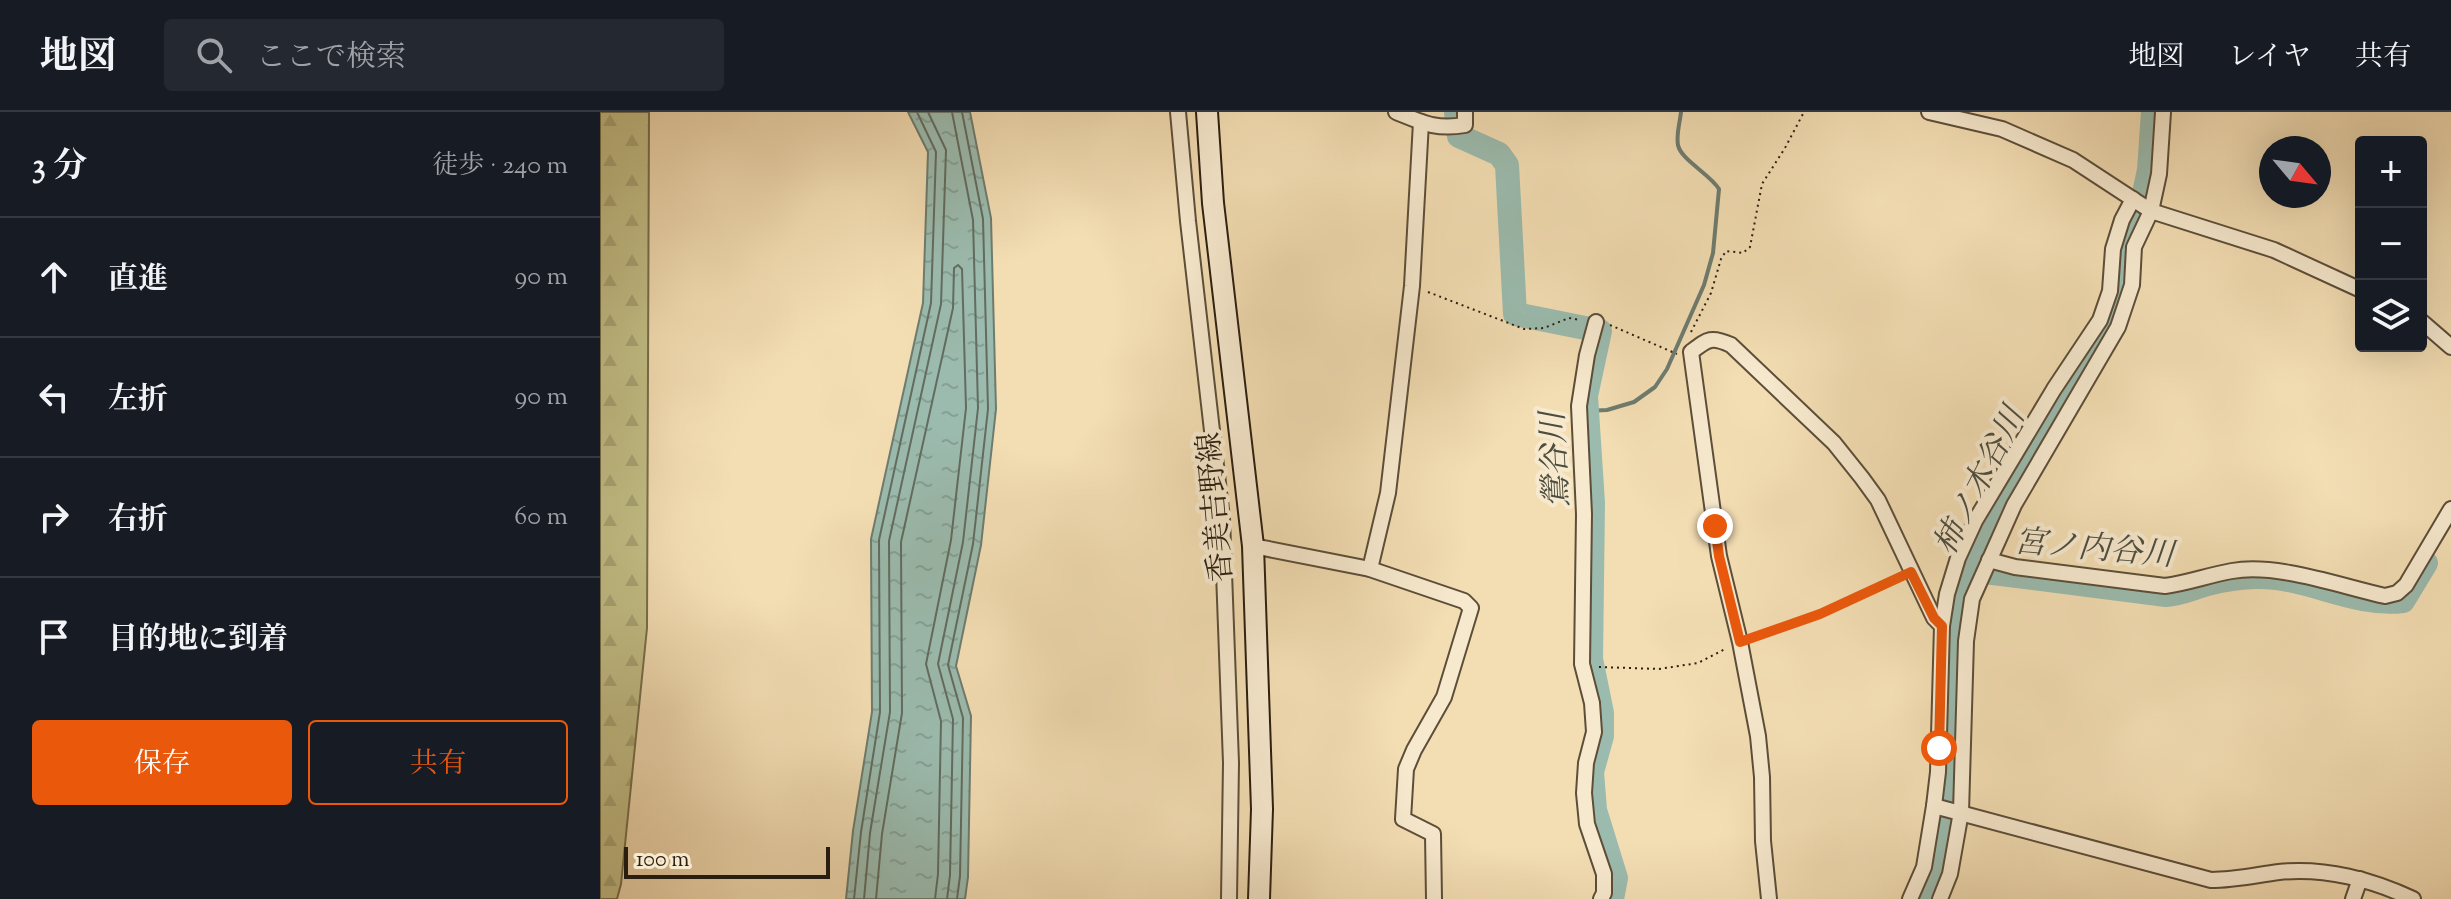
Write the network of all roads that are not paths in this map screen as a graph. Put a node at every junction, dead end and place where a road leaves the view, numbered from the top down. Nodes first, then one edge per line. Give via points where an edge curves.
1 (1178, 112) edge
2 (1207, 112) edge
3 (1396, 112) edge
4 (1929, 112) edge
5 (2163, 112) edge
6 (1421, 122) junction
7 (1459, 122) edge
8 (2141, 204) junction
9 (2355, 287) edge
10 (2427, 326) edge
11 (1594, 328) road end
12 (2451, 347) edge
13 (2451, 509) edge
14 (1972, 535) junction
15 (1253, 546) junction
16 (1988, 559) junction
17 (1370, 569) junction
18 (1942, 626) junction
19 (1936, 806) junction
20 (1958, 811) junction
21 (2360, 879) junction
22 (1229, 899) edge
23 (1259, 899) edge
24 (1434, 899) edge
25 (1601, 899) edge
26 (1769, 899) edge
27 (1910, 899) edge
28 (1940, 899) edge
29 (2353, 899) edge
30 (2413, 899) edge

1 - 22 street via 1222,518 1231,763
2 - 15 main road, 香美吉野線
3 - 6 street
4 - 8 street via 2023,138 2073,160
5 - 8 street via 2159,174
6 - 7 street via 1445,128
6 - 17 street via 1412,286 1388,493
8 - 9 street via 2171,219 2274,250
8 - 14 street via 2122,220 2100,320 2054,389
8 - 16 street via 2132,285 2118,327
10 - 12 street
11 - 25 street via 1579,406 1582,664 1594,732 1584,793 1587,824 1604,874
13 - 16 street via 2406,585 2385,596 2270,569 2232,571 2165,586
14 - 16 street
14 - 18 street via 1958,558
15 - 17 street
15 - 23 main road, 香美吉野線 via 1262,809
16 - 20 street via 1972,599 1966,641
17 - 24 street via 1464,601 1471,608 1444,697 1406,769 1403,819 1433,834
18 - 19 street
18 - 26 street via 1878,500 1834,443 1731,345 1707,340 1691,352 1719,556 1758,736
19 - 20 street
19 - 27 street via 1924,867
20 - 21 street via 2211,880 2283,871
20 - 28 street via 1950,874
21 - 29 street
21 - 30 street

